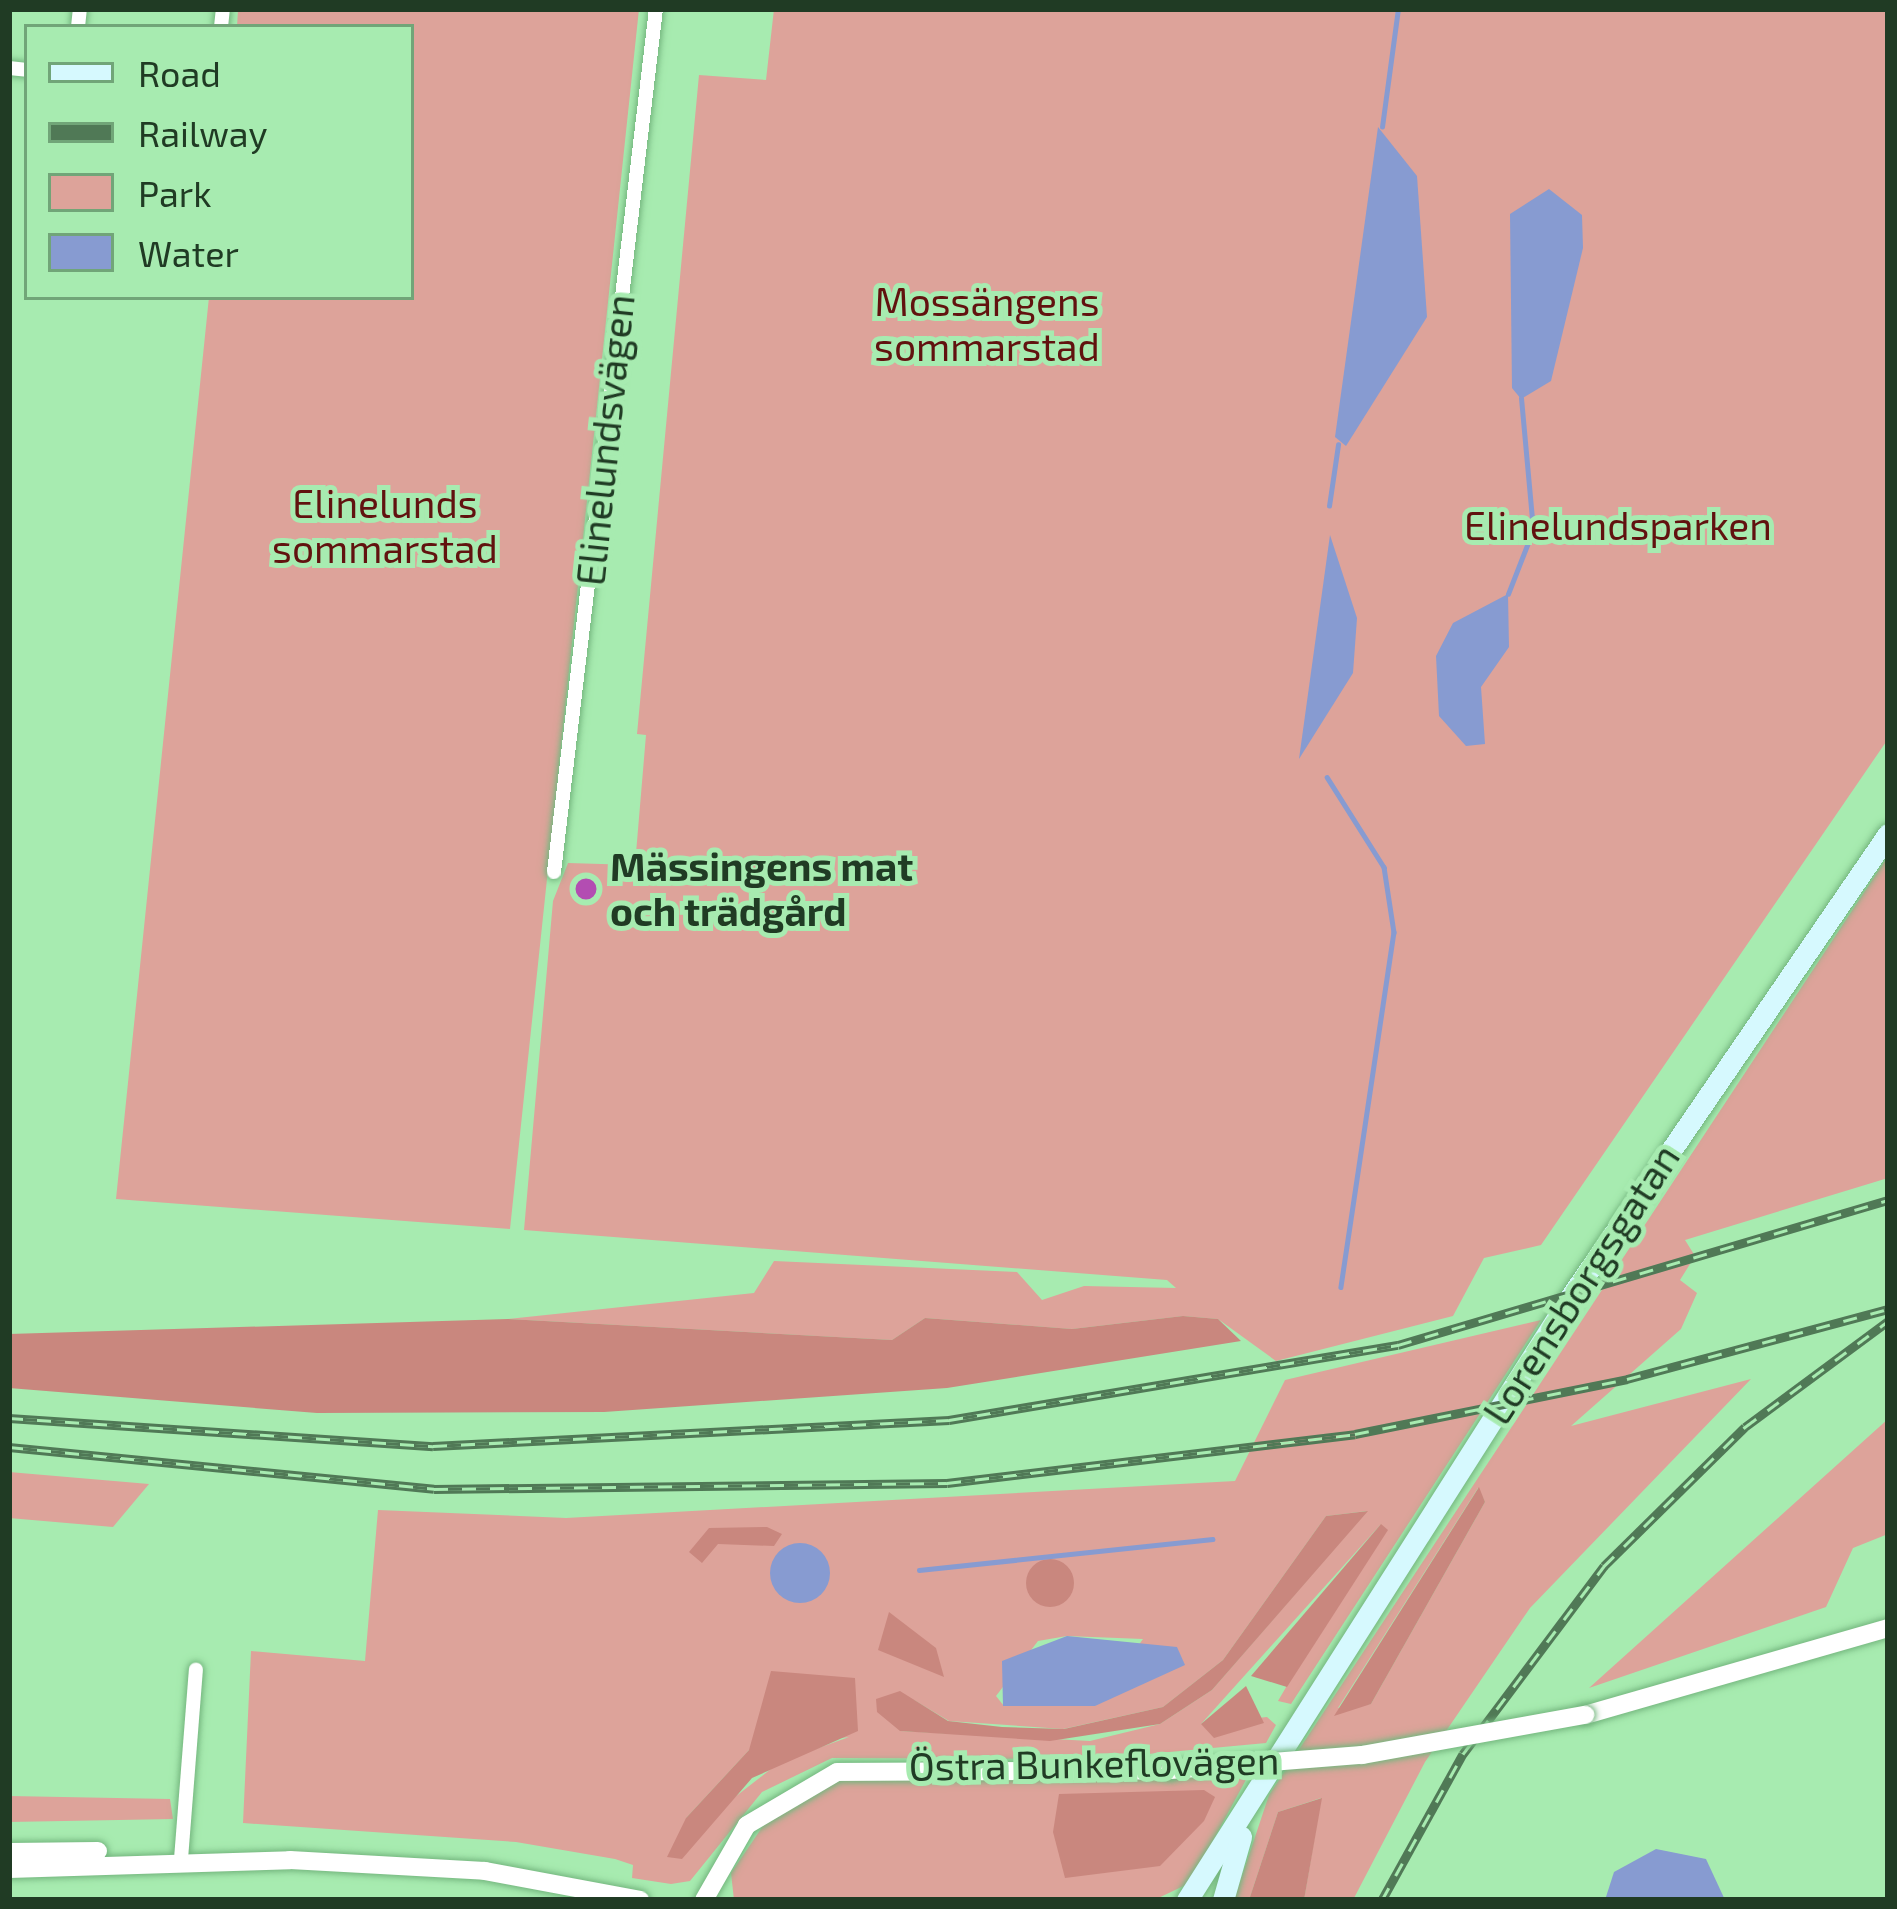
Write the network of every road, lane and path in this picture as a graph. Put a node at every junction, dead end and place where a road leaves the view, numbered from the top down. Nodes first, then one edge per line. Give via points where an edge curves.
1 (656, 9) edge
2 (1888, 834) edge
3 (554, 872) dead end
4 (1888, 1628) edge
5 (196, 1670) dead end
6 (1286, 1742) junction
7 (9, 1852) edge
8 (139, 1858) junction
9 (181, 1859) junction
10 (9, 1869) edge
11 (640, 1900) edge
12 (704, 1900) edge
13 (1187, 1900) edge
14 (1223, 1900) edge

1 - 3 street, Elinelundsvägen
2 - 6 main road, Lorensborgsgatan
4 - 12 street, Östra Bunkeflovägen, bridge via 1585,1714 1362,1755 1170,1770 837,1772 747,1825
5 - 9 street
6 - 13 main road, Lorensborgsgatan
6 - 14 main road, Lorensborgsgatan
7 - 8 street
8 - 9 street
8 - 10 street
9 - 11 street via 485,1870

